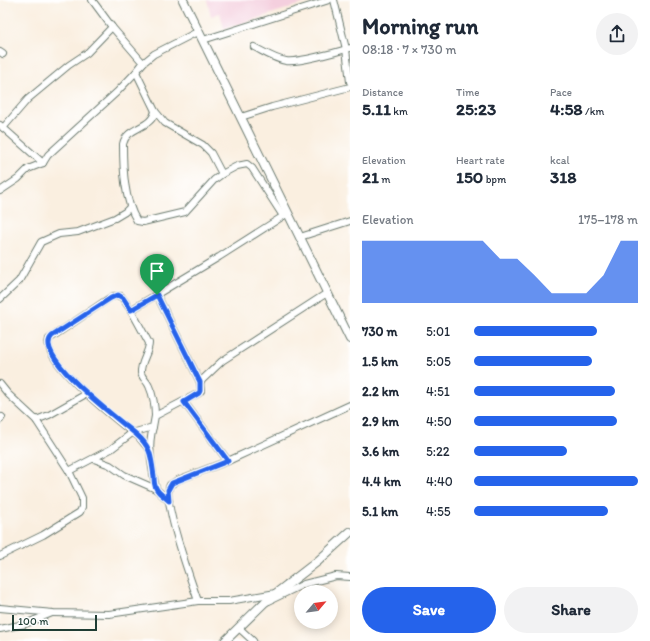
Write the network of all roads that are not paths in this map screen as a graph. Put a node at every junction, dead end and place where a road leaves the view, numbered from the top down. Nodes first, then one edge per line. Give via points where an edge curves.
1 (92, 0) edge
2 (183, 0) edge
3 (329, 0) edge
4 (334, 0) edge
5 (112, 27) junction
6 (199, 30) junction
7 (204, 40) junction
8 (254, 47) dead end
9 (348, 49) edge
10 (143, 63) junction
11 (136, 72) junction
12 (350, 82) edge
13 (350, 87) edge
14 (155, 111) junction
15 (241, 117) junction
16 (2, 126) edge
17 (43, 163) junction
18 (222, 174) junction
19 (0, 191) edge
20 (130, 207) junction
21 (285, 214) junction
22 (350, 221) edge
23 (300, 237) junction
24 (327, 293) junction
25 (157, 295) junction
26 (0, 299) edge
27 (131, 310) junction
28 (350, 338) edge
29 (200, 382) junction
30 (0, 384) edge
31 (86, 394) junction
32 (184, 402) junction
33 (350, 405) edge
34 (156, 416) junction
35 (36, 420) junction
36 (153, 427) junction
37 (132, 432) junction
38 (150, 450) junction
39 (94, 459) junction
40 (228, 461) junction
41 (69, 471) junction
42 (156, 489) junction
43 (169, 501) junction
44 (350, 532) edge
45 (0, 556) edge
46 (350, 577) edge
47 (277, 592) junction
48 (198, 601) junction
49 (265, 602) junction
50 (0, 608) edge
51 (54, 613) junction
52 (239, 628) junction
53 (0, 629) edge
54 (225, 641) edge
55 (253, 641) edge

1 - 5 street
2 - 6 street
3 - 7 street
4 - 9 street
5 - 10 street
5 - 16 street via 87,53 28,99
6 - 7 street
6 - 10 street via 154,54
7 - 15 street
8 - 9 street via 287,62
9 - 12 street
10 - 11 street
11 - 14 street
11 - 17 street via 48,155
13 - 15 street
14 - 18 street via 164,123 203,145 211,153
14 - 20 street via 151,120 129,133 124,139 124,176
15 - 21 street
16 - 17 street
17 - 19 street via 28,169
18 - 20 street via 185,212 139,222
18 - 21 street via 241,164 251,165
20 - 26 street via 115,218 78,232 59,234 41,242 19,281
21 - 23 street
21 - 25 street
22 - 23 street
23 - 24 street
24 - 28 street
24 - 29 street via 222,361
25 - 27 street
25 - 29 street
27 - 31 street via 121,296 115,296 49,339 51,354
27 - 34 street via 149,343 141,372 149,385
29 - 32 street via 199,393
30 - 35 street
31 - 35 street
31 - 37 street
32 - 34 street
32 - 40 street
33 - 40 street
34 - 36 street
35 - 41 street
36 - 37 street
36 - 38 street via 149,439
37 - 38 street
37 - 39 street via 111,450
38 - 42 street
39 - 41 street
39 - 42 street
40 - 43 street via 172,483 168,490
41 - 45 street via 82,498 80,512 43,535
42 - 43 street
43 - 48 street via 175,530
44 - 47 street via 318,561
46 - 49 street via 336,576 304,584
47 - 48 street via 229,601
47 - 49 street
48 - 51 street via 109,614
49 - 52 street
50 - 51 street
51 - 53 street via 25,624
52 - 54 street
52 - 55 street

